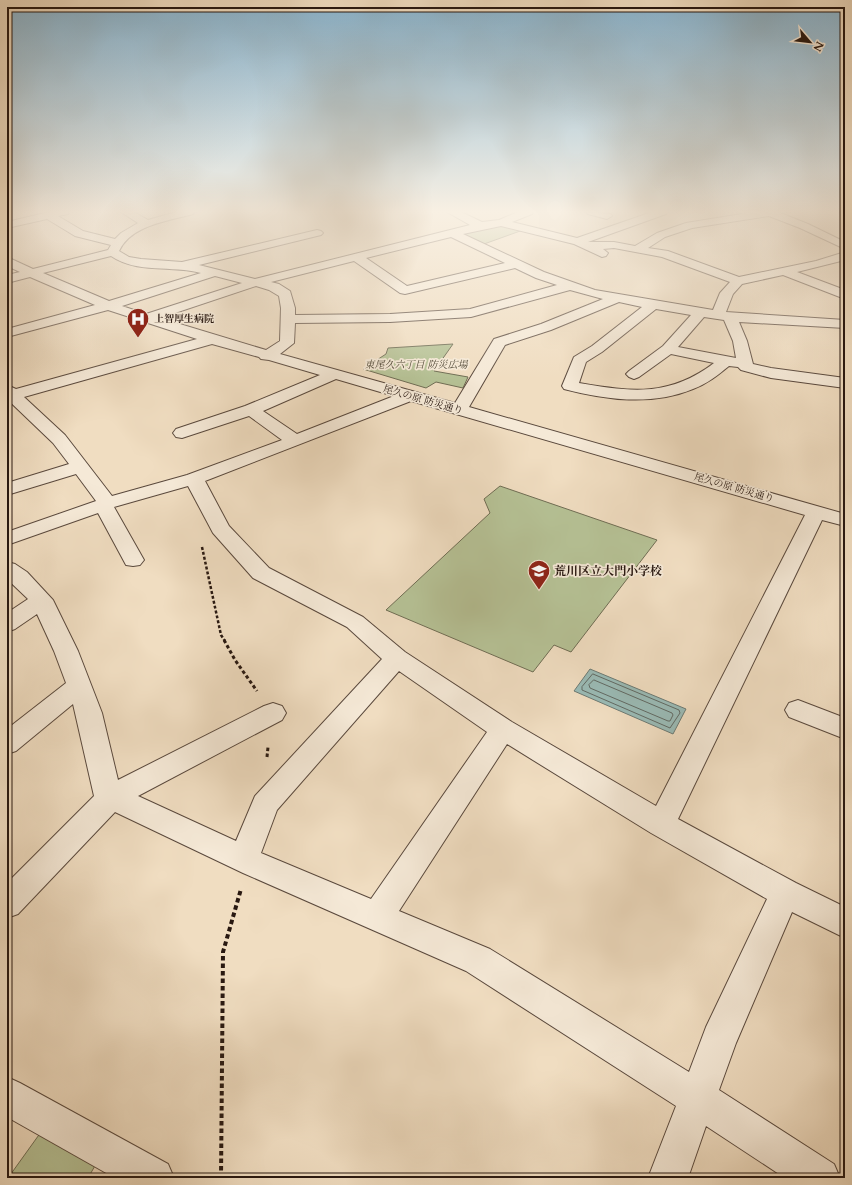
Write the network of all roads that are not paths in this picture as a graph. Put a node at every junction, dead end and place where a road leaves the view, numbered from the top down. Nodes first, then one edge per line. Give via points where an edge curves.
1 (20, 267) edge
2 (46, 267) edge
3 (194, 267) edge
4 (315, 267) edge
5 (371, 267) edge
6 (502, 267) edge
7 (523, 267) edge
8 (700, 267) edge
9 (798, 267) edge
10 (783, 271) junction
11 (30, 272) junction
12 (214, 273) junction
13 (7, 279) edge
14 (738, 281) junction
15 (257, 282) junction
16 (568, 286) junction
17 (845, 295) edge
18 (618, 298) junction
19 (653, 305) junction
20 (108, 306) junction
21 (700, 312) junction
22 (724, 316) junction
23 (146, 318) junction
24 (289, 319) junction
25 (845, 324) edge
26 (7, 333) edge
27 (212, 340) junction
28 (668, 349) junction
29 (266, 356) junction
30 (726, 361) junction
31 (746, 365) junction
32 (634, 374) dead end
33 (333, 375) junction
34 (845, 382) edge
35 (10, 393) edge
36 (409, 396) junction
37 (251, 410) junction
38 (459, 410) junction
39 (182, 433) dead end
40 (295, 441) junction
41 (80, 467) junction
42 (194, 479) junction
43 (7, 489) edge
44 (106, 504) junction
45 (816, 512) junction
46 (845, 520) edge
47 (7, 539) edge
48 (133, 560) dead end
49 (7, 569) edge
50 (42, 600) junction
51 (7, 624) edge
52 (397, 658) junction
53 (79, 686) junction
54 (798, 710) dead end
55 (273, 713) road end
56 (503, 729) junction
57 (845, 729) edge
58 (7, 744) edge
59 (111, 797) junction
60 (661, 824) junction
61 (247, 860) junction
62 (785, 893) junction
63 (7, 904) edge
64 (377, 917) junction
65 (845, 923) edge
66 (7, 1096) edge
67 (697, 1098) junction
68 (154, 1178) edge
69 (668, 1178) edge
70 (820, 1178) edge

1 - 11 street, 尾久の原 防災通り
2 - 11 street
3 - 12 street
4 - 15 street
5 - 6 street via 405,290
7 - 16 street
8 - 14 street
9 - 10 street
10 - 14 street
10 - 17 street
11 - 13 street
11 - 20 street, 尾久の原 防災通り
12 - 15 street
12 - 20 street
14 - 22 street via 727,293
15 - 23 street
15 - 24 street via 274,287 285,294
16 - 18 street
16 - 24 street via 472,313 390,318
18 - 19 street
18 - 38 street via 546,328 499,342
19 - 21 street
19 - 30 street via 597,349 578,360 570,386 620,395 647,396 672,392 696,382
20 - 23 street, 尾久の原 防災通り
20 - 26 street
21 - 22 street
21 - 28 street
22 - 25 street
22 - 31 street via 740,341
23 - 27 street, 尾久の原 防災通り
24 - 29 street via 287,343
27 - 29 street, 尾久の原 防災通り
27 - 35 street
28 - 30 street
28 - 32 street
29 - 33 street, 尾久の原 防災通り
30 - 31 street
31 - 34 street via 771,373
33 - 36 street, 尾久の原 防災通り
33 - 37 street
35 - 41 street via 59,439
36 - 38 street, 尾久の原 防災通り
36 - 40 street
37 - 39 street
37 - 40 street
38 - 45 street, 尾久の原 防災通り
40 - 42 street
41 - 43 street
41 - 44 street
42 - 44 street
42 - 52 street via 220,529 261,573 355,622
44 - 47 street
44 - 48 street
45 - 46 street, 尾久の原 防災通り
45 - 60 street
49 - 50 street via 19,576
50 - 51 street
50 - 53 street
52 - 56 street
52 - 61 street via 265,804
53 - 58 street
53 - 59 street via 107,795
54 - 57 street
55 - 59 street
56 - 60 street
56 - 64 street
59 - 61 street
59 - 63 street
60 - 62 street
61 - 64 street
62 - 65 street
62 - 67 street via 719,1040
64 - 67 street via 478,960
66 - 68 street
67 - 69 street
67 - 70 street

